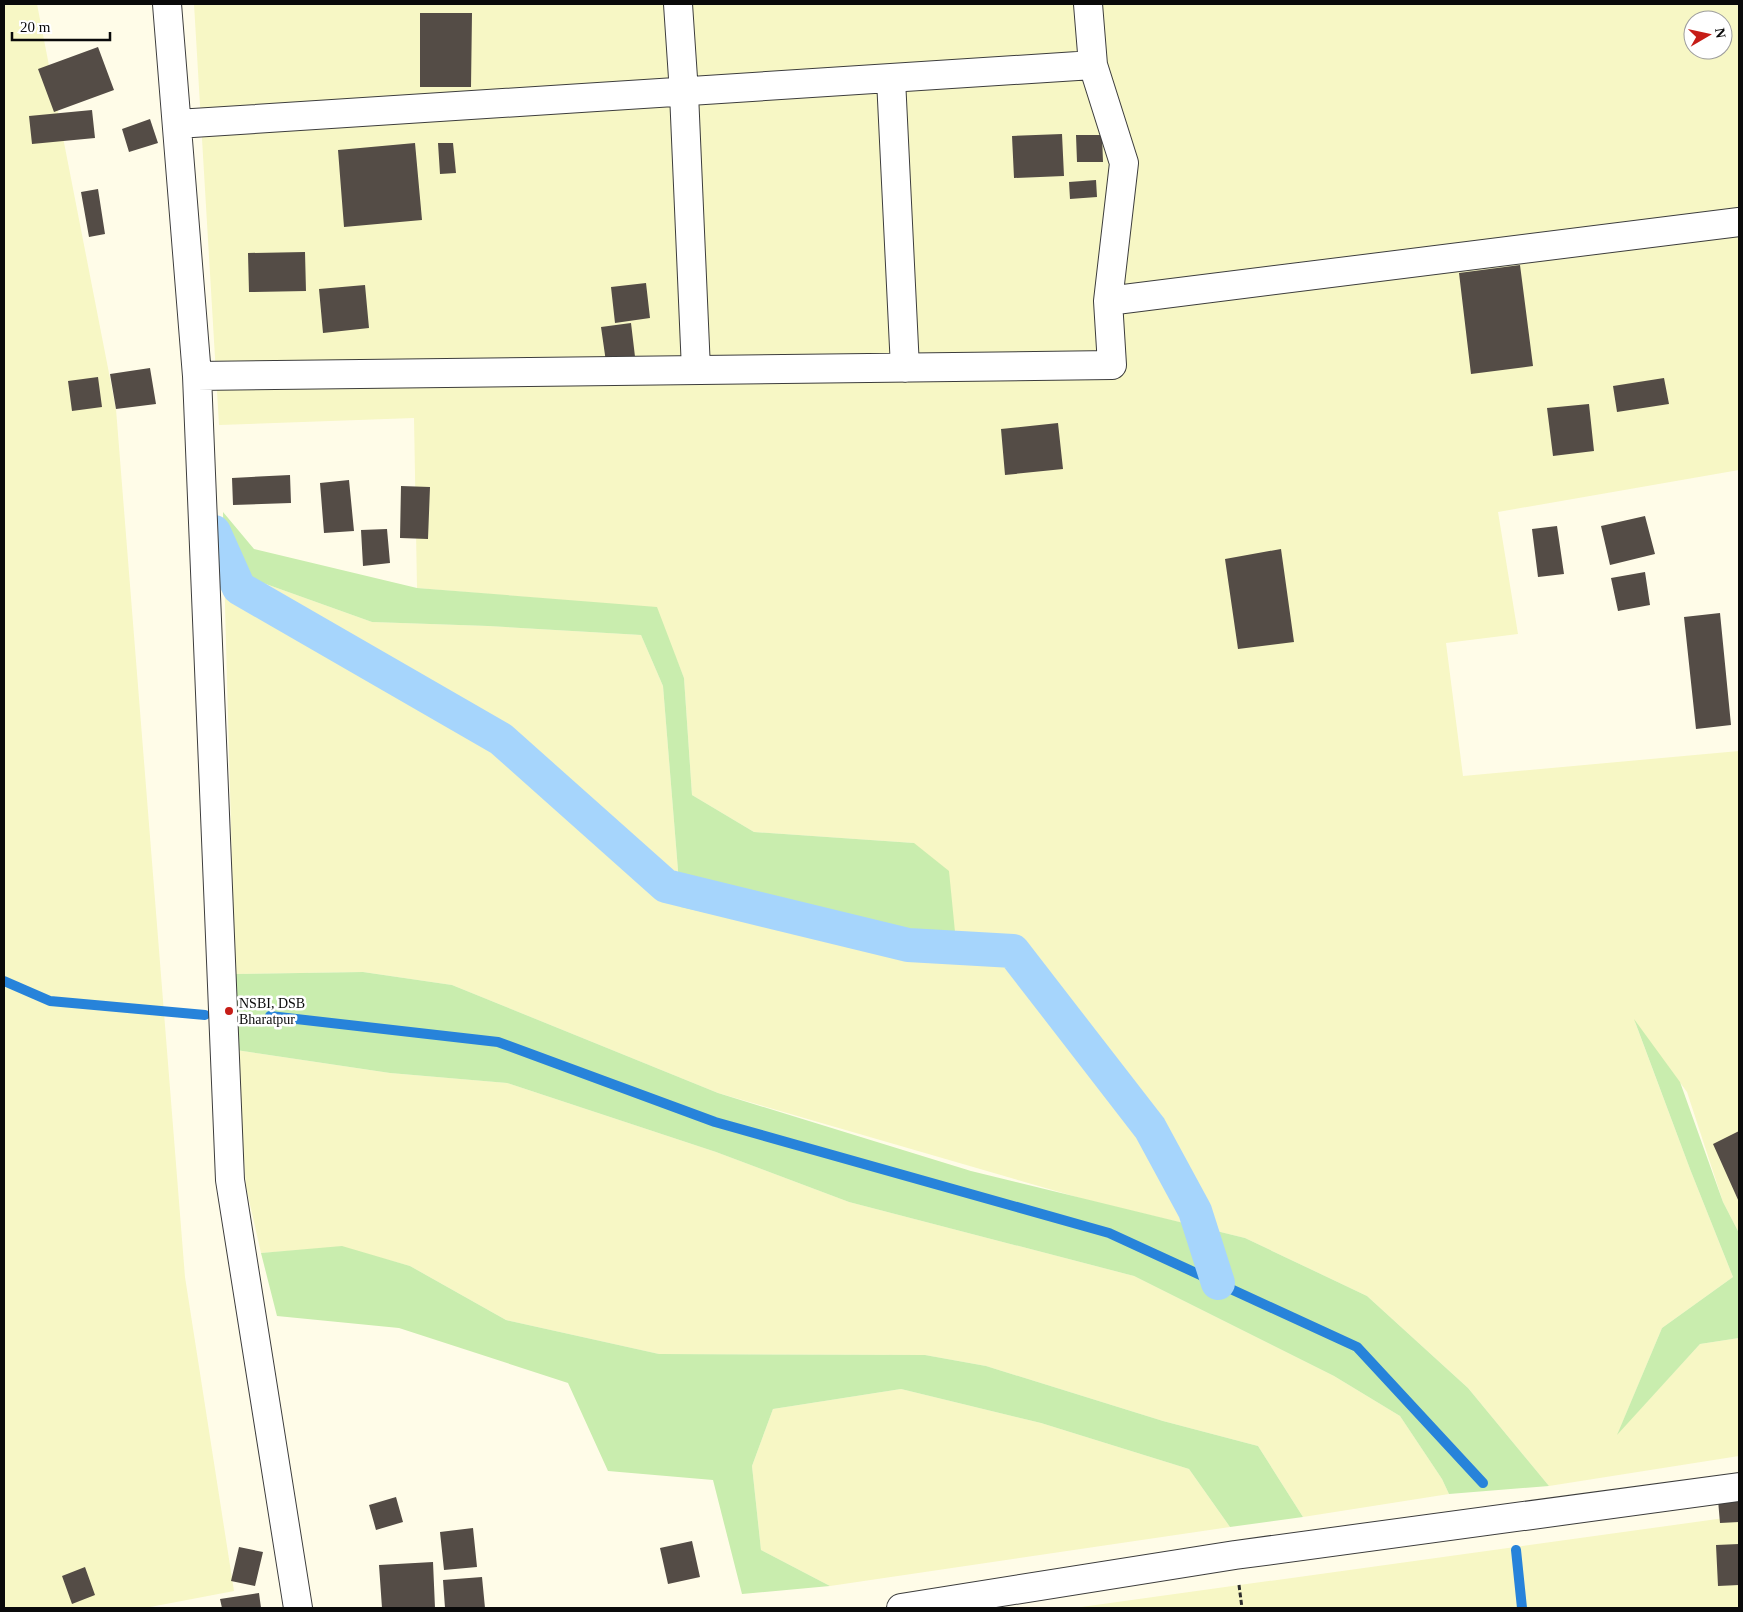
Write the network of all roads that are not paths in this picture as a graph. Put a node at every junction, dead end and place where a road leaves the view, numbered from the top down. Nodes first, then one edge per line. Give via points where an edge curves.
1 (167, 4) edge
2 (678, 4) edge
3 (1088, 4) edge
4 (1092, 66) junction
5 (891, 79) junction
6 (684, 93) junction
7 (177, 124) junction
8 (1739, 222) edge
9 (1108, 301) junction
10 (905, 368) junction
11 (696, 370) junction
12 (197, 376) junction
13 (1739, 1487) edge
14 (298, 1608) edge
15 (901, 1608) edge

1 - 7 street
2 - 6 street
3 - 4 street
4 - 5 street
4 - 9 street via 1124,163
5 - 6 street
5 - 10 street
6 - 7 street
6 - 11 street
7 - 12 street
8 - 9 street
9 - 10 street via 1112,365
10 - 11 street
11 - 12 street
12 - 14 street via 230,1180
13 - 15 street via 1236,1555

